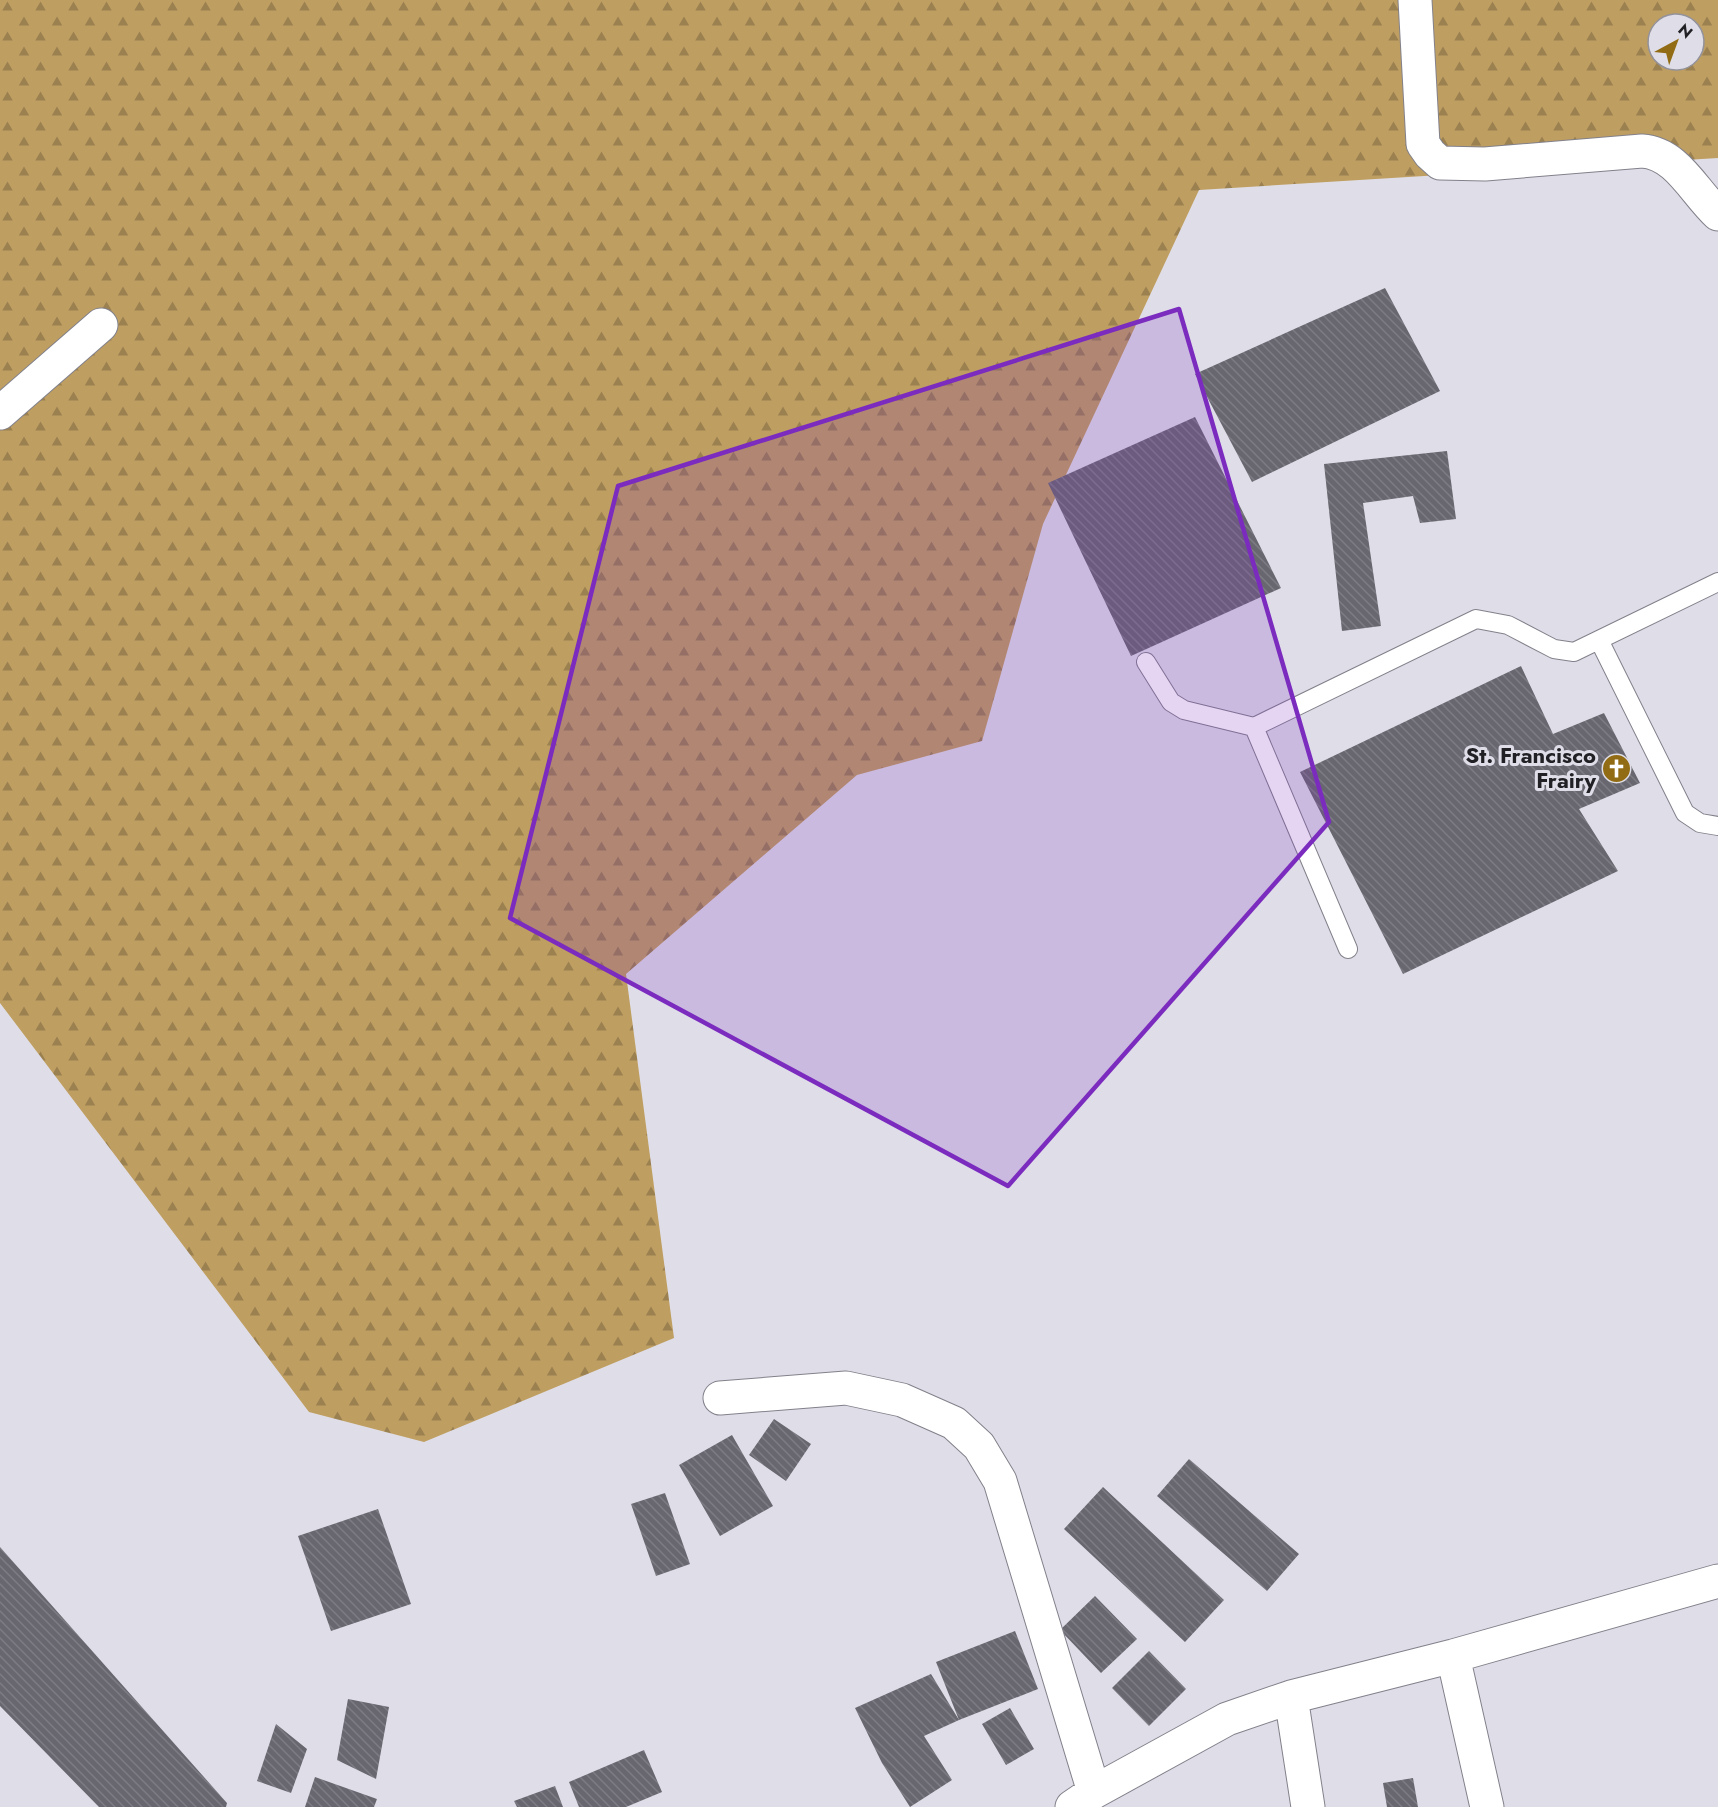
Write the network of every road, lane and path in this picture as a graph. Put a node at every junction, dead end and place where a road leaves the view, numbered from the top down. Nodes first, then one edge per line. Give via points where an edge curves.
1 (1415, 0) edge
2 (1718, 214) edge
3 (101, 325) dead end
4 (0, 413) edge
5 (1718, 582) edge
6 (1599, 640) junction
7 (1146, 662) dead end
8 (1254, 727) junction
9 (1718, 826) edge
10 (1348, 949) dead end
11 (720, 1398) dead end
12 (1718, 1581) edge
13 (1453, 1656) junction
14 (1291, 1697) junction
15 (1083, 1799) edge
16 (1308, 1807) edge
17 (1487, 1807) edge

1 - 2 street via 1423,144 1440,163 1485,164 1654,152 1679,168
3 - 4 street
5 - 6 lane
6 - 8 lane via 1574,652 1554,649 1508,625 1476,619
6 - 9 lane via 1684,813 1700,824
7 - 8 lane via 1171,702 1184,710
8 - 10 lane
11 - 15 street via 846,1388 902,1400 944,1418 979,1446 1000,1481
12 - 13 street
13 - 14 street
13 - 17 street
14 - 15 street via 1227,1719
14 - 16 street

